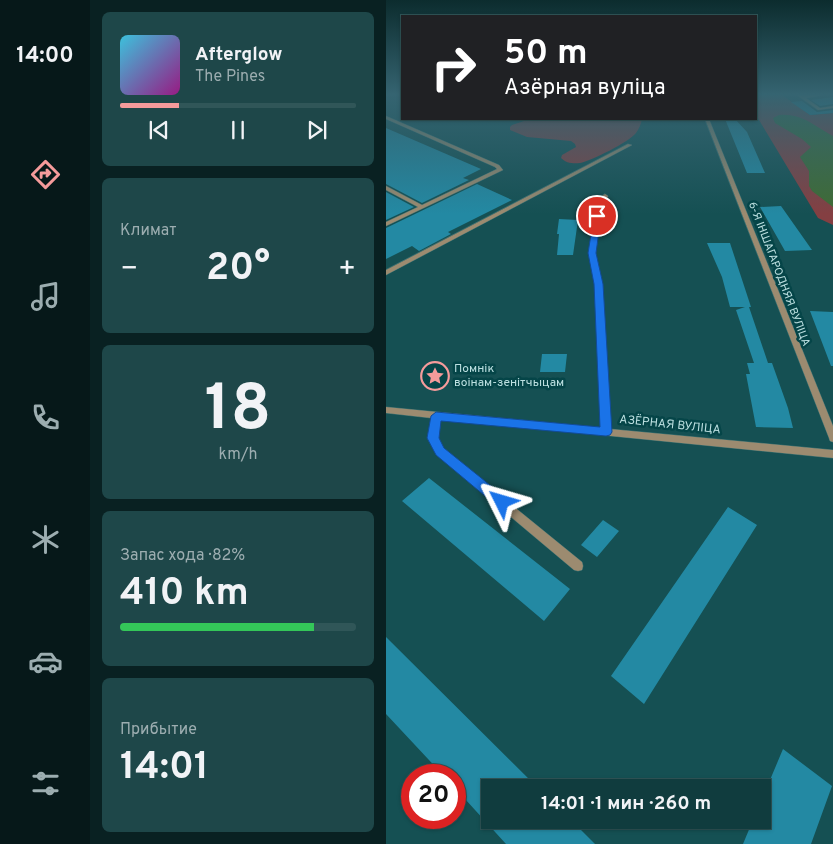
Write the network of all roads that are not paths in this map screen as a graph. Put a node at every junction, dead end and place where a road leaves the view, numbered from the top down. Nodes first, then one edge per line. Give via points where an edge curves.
1 (425, 134) edge
2 (713, 134) edge
3 (630, 145) dead end
4 (386, 188) edge
5 (605, 196) dead end
6 (422, 207) junction
7 (386, 224) edge
8 (386, 273) edge
9 (386, 410) edge
10 (436, 416) junction
11 (606, 432) junction
12 (833, 438) edge
13 (833, 454) edge
14 (578, 566) dead end

1 - 6 street via 500,168 498,172
2 - 12 street, 6-Я ІНШАГАРОДНЯЯ ВУЛІЦА
3 - 8 street
4 - 6 street
5 - 11 street via 597,216 592,253 599,284
6 - 7 street
9 - 10 street, АЗЁРНАЯ ВУЛІЦА
10 - 11 street, АЗЁРНАЯ ВУЛІЦА
10 - 14 street via 433,438 440,452
11 - 13 street, АЗЁРНАЯ ВУЛІЦА

